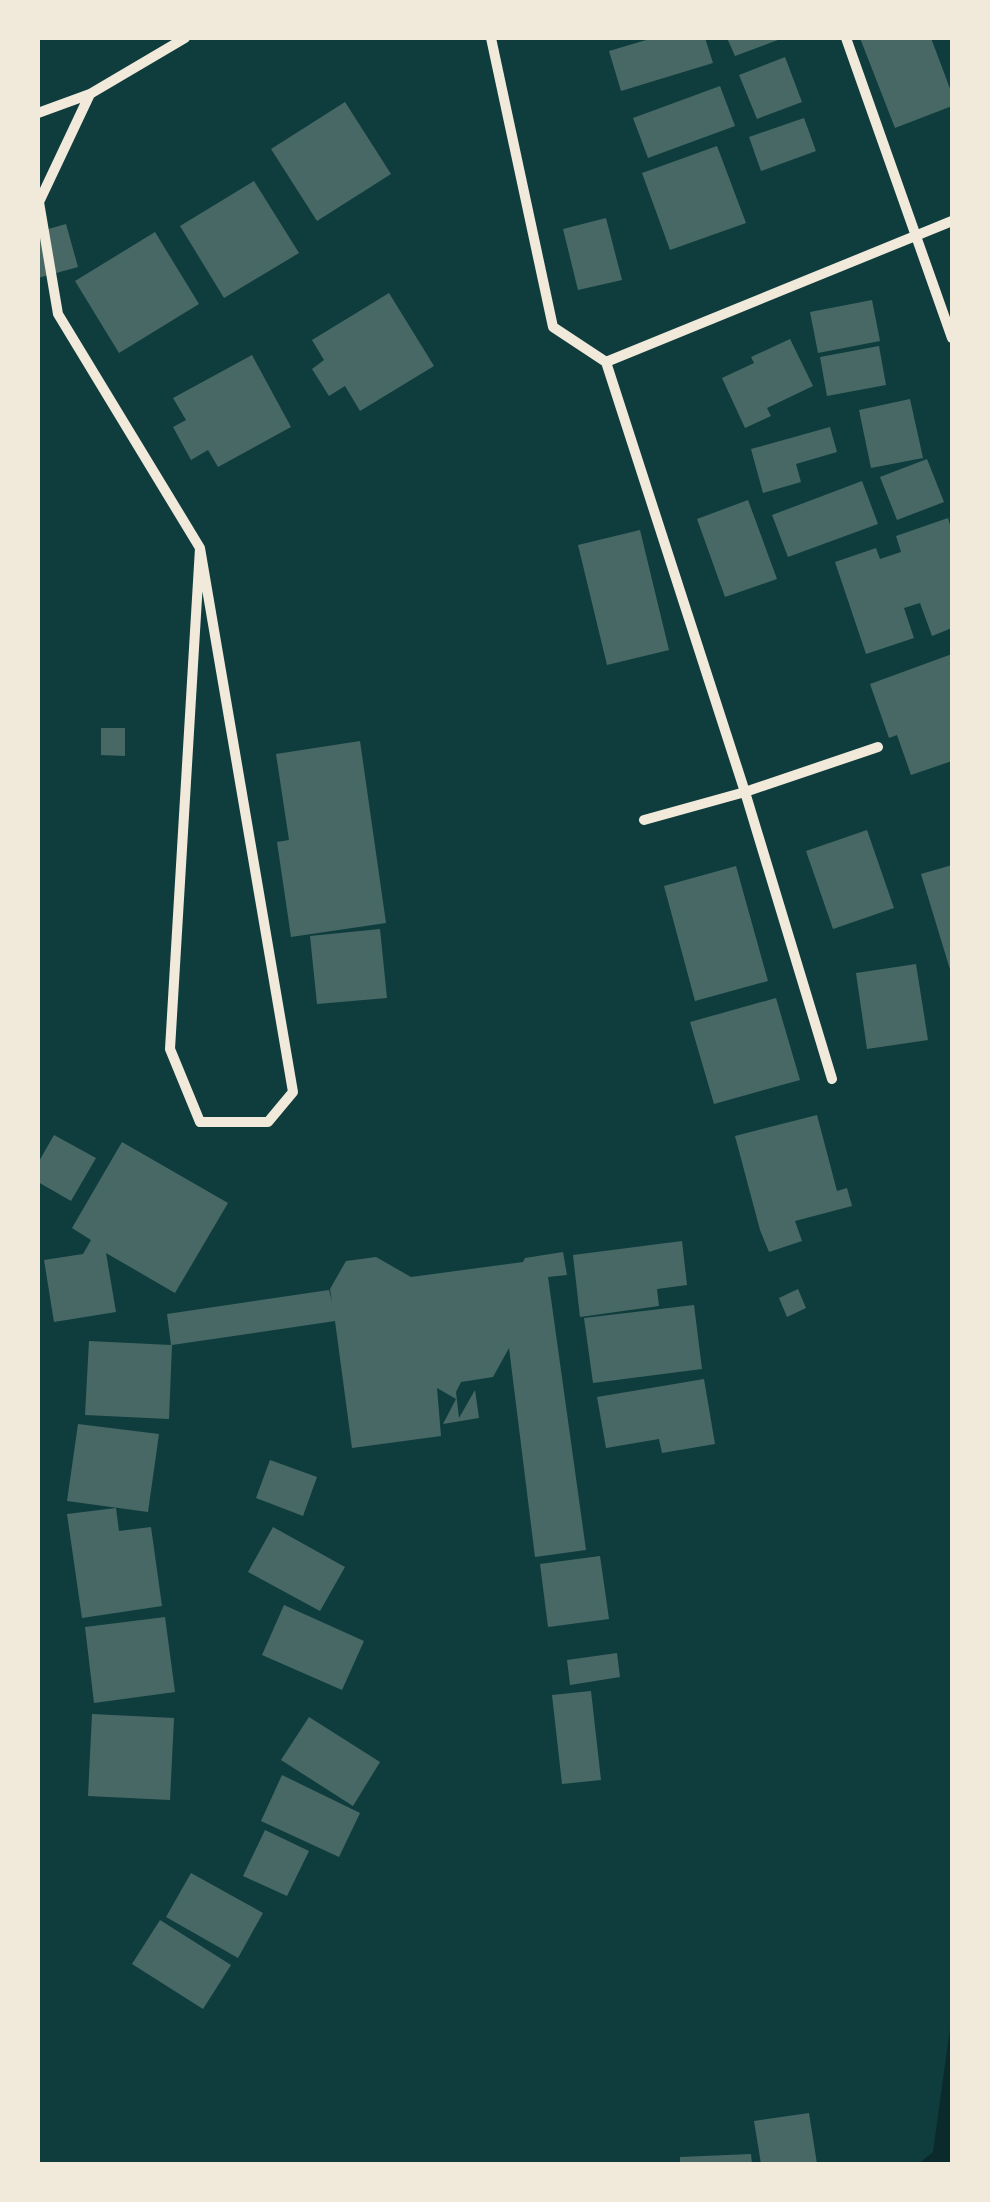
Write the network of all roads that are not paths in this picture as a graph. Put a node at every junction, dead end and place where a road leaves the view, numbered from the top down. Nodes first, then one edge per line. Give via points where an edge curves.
1 (185, 38) edge
2 (490, 38) edge
3 (846, 38) edge
4 (90, 94) junction
5 (38, 113) edge
6 (952, 222) edge
7 (917, 238) junction
8 (952, 338) edge
9 (606, 362) junction
10 (200, 548) junction
11 (878, 747) dead end
12 (744, 792) junction
13 (644, 820) dead end
14 (832, 1079) dead end

1 - 4 street
2 - 9 street via 552,326
3 - 7 street
4 - 5 street
4 - 10 street via 39,202 58,314
6 - 7 street
7 - 8 street
7 - 9 street
9 - 12 street
10 - 10 street via 170,1049 200,1122 268,1122 292,1092
11 - 12 street
12 - 13 street
12 - 14 street

